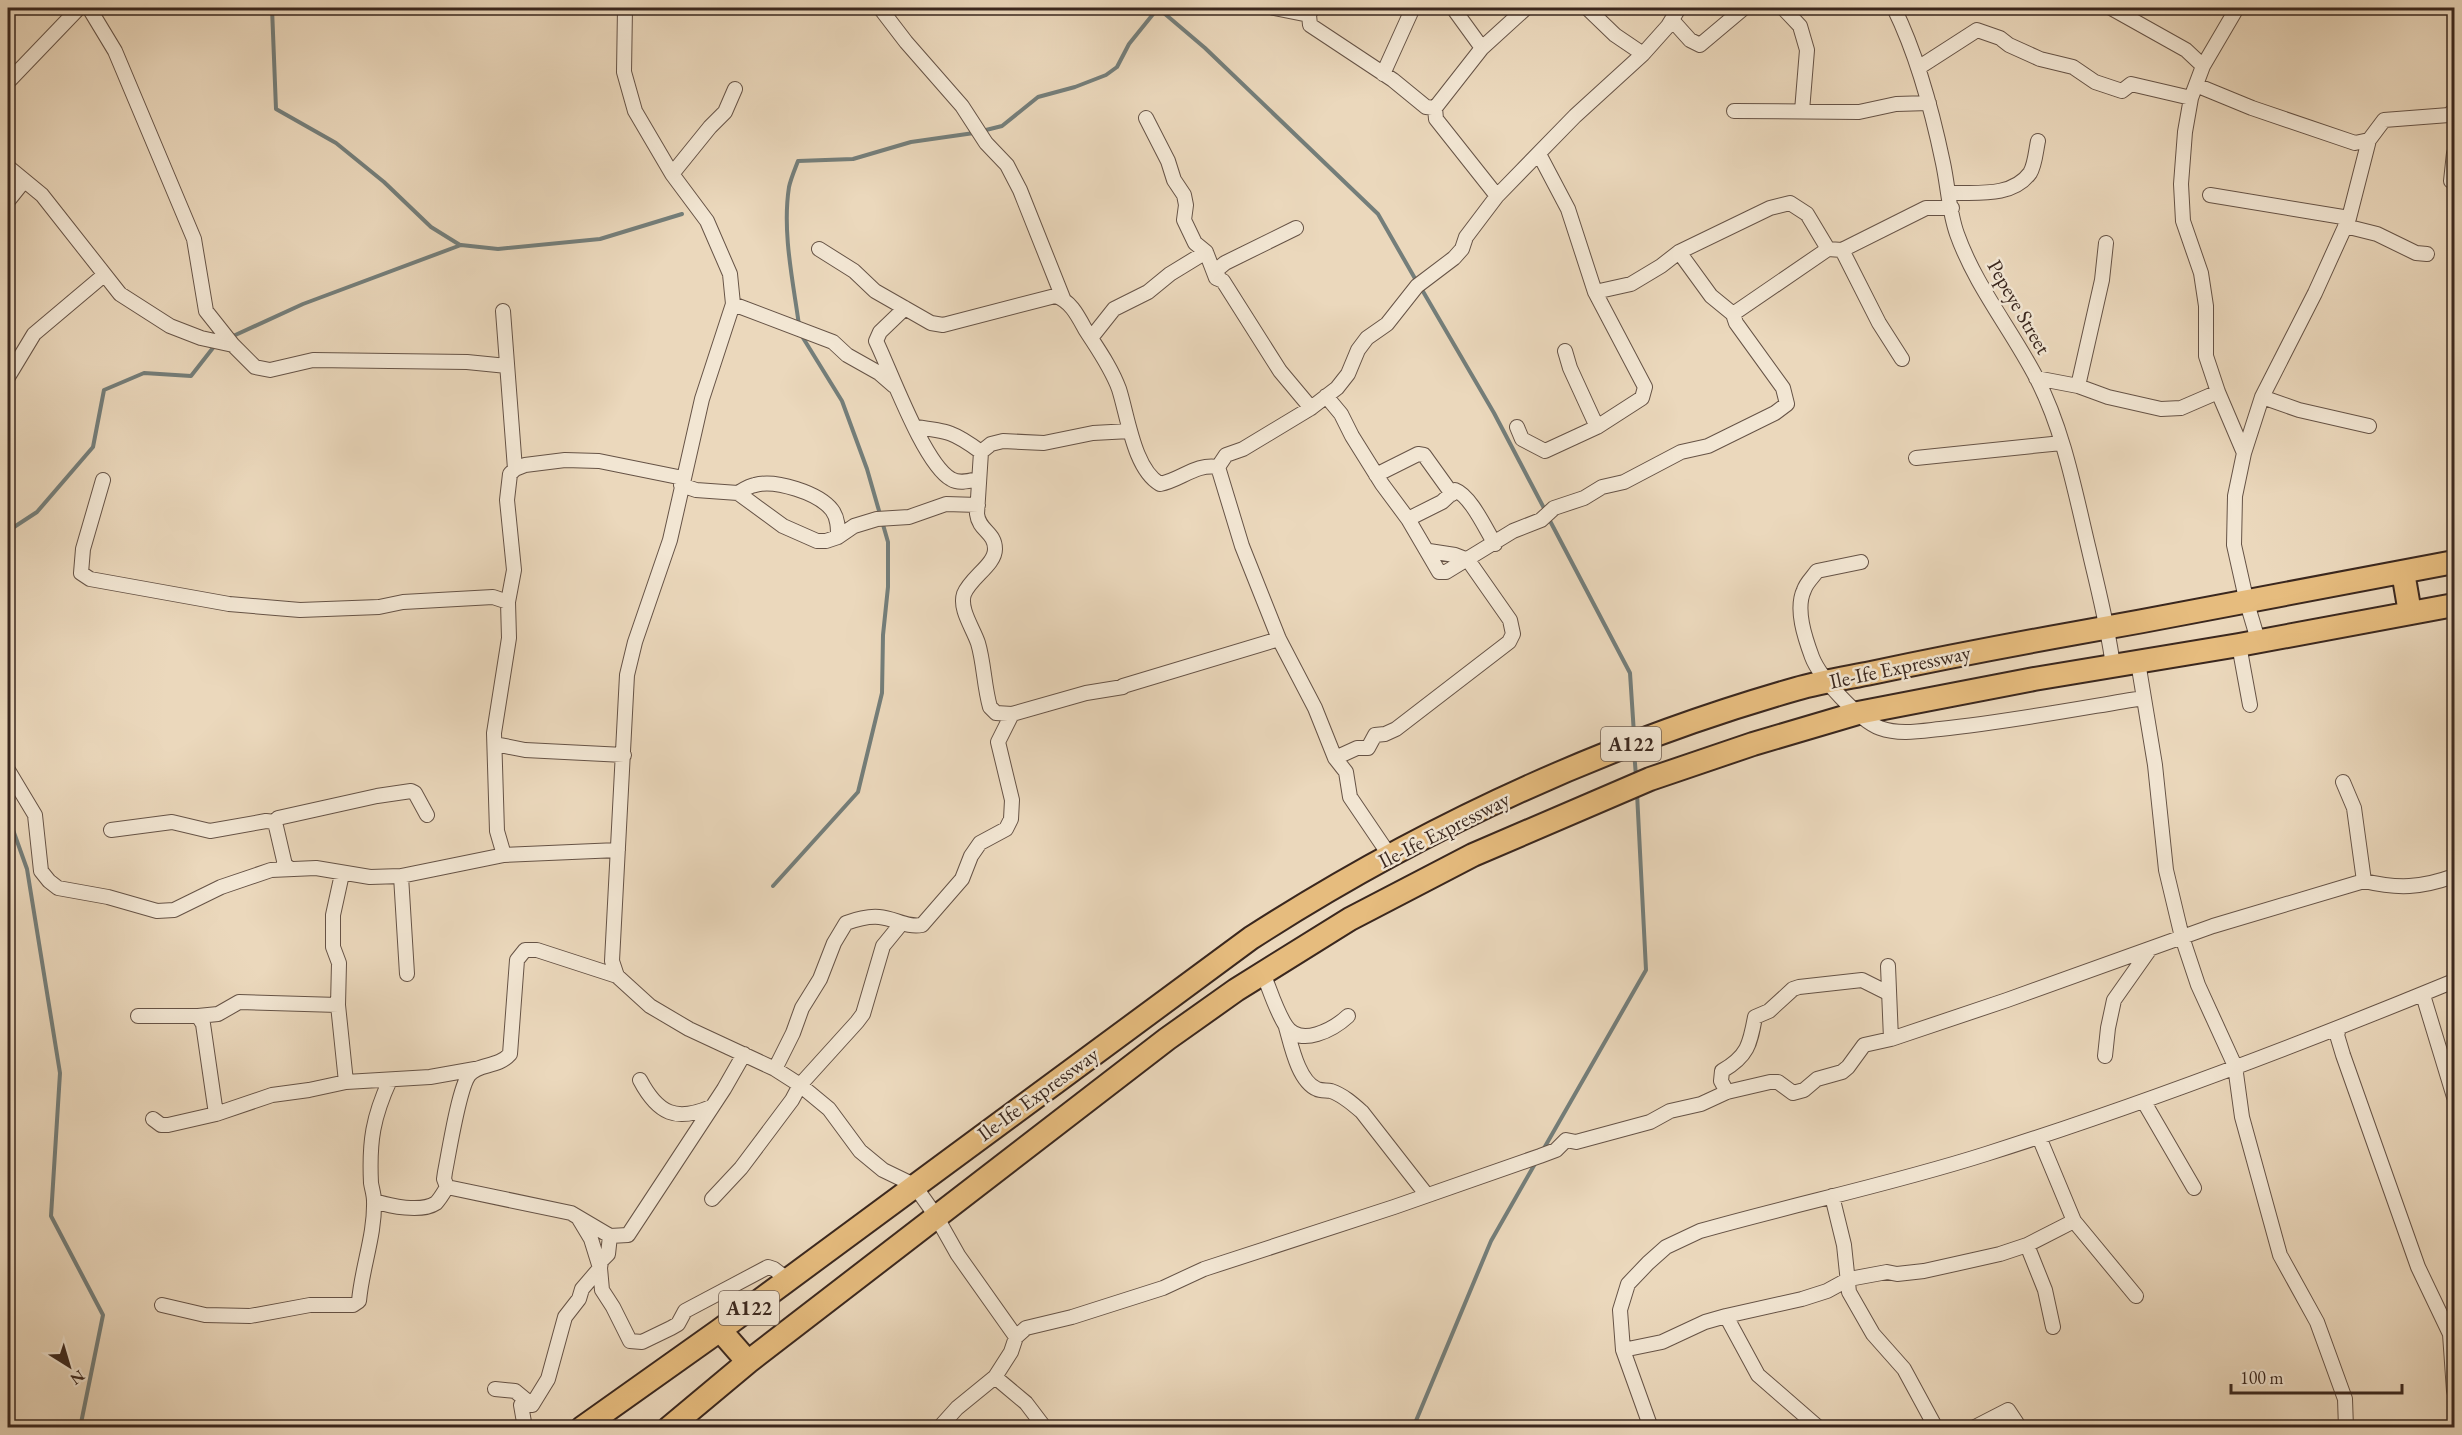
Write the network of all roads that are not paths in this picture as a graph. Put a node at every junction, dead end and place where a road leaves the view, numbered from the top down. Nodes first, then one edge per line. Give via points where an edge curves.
1 (79, 8) edge
2 (89, 8) edge
3 (625, 8) edge
4 (880, 8) edge
5 (1274, 8) edge
6 (1453, 8) edge
7 (1526, 8) edge
8 (1587, 8) edge
9 (1679, 8) edge
10 (1744, 8) edge
11 (1783, 8) edge
12 (1894, 8) edge
13 (2111, 8) edge
14 (2237, 8) edge
15 (1409, 9) edge
16 (1310, 11) edge
17 (1672, 20) junction
18 (1482, 48) junction
19 (1643, 54) junction
20 (2203, 66) junction
21 (1918, 68) junction
22 (1383, 74) junction
23 (8, 82) edge
24 (735, 89) dead end
25 (2193, 91) junction
26 (1929, 103) junction
27 (1435, 108) junction
28 (2454, 110) edge
29 (1734, 111) dead end
30 (1802, 111) junction
31 (1146, 118) dead end
32 (2369, 140) junction
33 (2038, 141) dead end
34 (2454, 153) edge
35 (1539, 154) junction
36 (8, 166) edge
37 (672, 174) junction
38 (24, 181) junction
39 (2451, 181) dead end
40 (1949, 193) junction
41 (2210, 195) dead end
42 (1497, 196) junction
43 (8, 201) edge
44 (1952, 208) junction
45 (2347, 222) junction
46 (1296, 228) dead end
47 (2106, 243) dead end
48 (819, 249) dead end
49 (1835, 250) junction
50 (1206, 252) junction
51 (1679, 252) junction
52 (2427, 255) dead end
53 (104, 275) junction
54 (1216, 278) junction
55 (1595, 292) junction
56 (1063, 298) junction
57 (733, 304) junction
58 (905, 308) junction
59 (503, 311) dead end
60 (1733, 314) junction
61 (1091, 338) junction
62 (233, 345) junction
63 (1565, 351) dead end
64 (1902, 359) dead end
65 (507, 366) junction
66 (883, 368) junction
67 (8, 377) edge
68 (2036, 378) junction
69 (2078, 386) junction
70 (2218, 392) junction
71 (1326, 396) junction
72 (2262, 397) junction
73 (1311, 408) junction
74 (2369, 426) dead end
75 (915, 427) junction
76 (1517, 427) dead end
77 (1597, 427) junction
78 (1130, 431) junction
79 (2062, 443) junction
80 (981, 452) junction
81 (2244, 453) junction
82 (1916, 458) dead end
83 (1218, 467) junction
84 (515, 469) junction
85 (1376, 475) junction
86 (978, 479) junction
87 (104, 480) dead end
88 (682, 482) junction
89 (738, 493) junction
90 (1452, 494) junction
91 (978, 505) junction
92 (1408, 519) junction
93 (838, 537) junction
94 (1495, 544) junction
95 (1429, 551) junction
96 (1468, 561) junction
97 (1861, 562) dead end
98 (2454, 562) edge
99 (2403, 572) junction
100 (508, 602) junction
101 (2247, 603) junction
102 (2454, 605) edge
103 (2410, 613) junction
104 (2108, 627) junction
105 (1279, 639) junction
106 (2249, 643) junction
107 (2138, 662) junction
108 (2113, 666) junction
109 (1826, 682) junction
110 (2144, 698) junction
111 (2250, 705) dead end
112 (1858, 713) junction
113 (1012, 714) junction
114 (495, 744) junction
115 (624, 755) junction
116 (1335, 758) junction
117 (8, 770) edge
118 (2343, 782) dead end
119 (426, 815) dead end
120 (275, 822) junction
121 (111, 830) dead end
122 (618, 850) junction
123 (504, 855) junction
124 (1390, 856) junction
125 (291, 868) junction
126 (342, 874) junction
127 (401, 876) junction
128 (2454, 876) edge
129 (2364, 881) junction
130 (902, 924) junction
131 (2182, 937) junction
132 (1251, 938) junction
133 (2150, 949) junction
134 (612, 961) junction
135 (1888, 966) dead end
136 (592, 968) junction
137 (1267, 971) junction
138 (407, 974) dead end
139 (617, 976) junction
140 (2454, 981) edge
141 (1888, 993) junction
142 (2423, 995) junction
143 (338, 1005) junction
144 (138, 1016) dead end
145 (198, 1016) junction
146 (1348, 1016) dead end
147 (1286, 1027) junction
148 (2339, 1028) junction
149 (1891, 1039) junction
150 (744, 1054) junction
151 (2105, 1056) dead end
152 (2235, 1066) junction
153 (475, 1069) junction
154 (776, 1069) junction
155 (390, 1080) junction
156 (640, 1080) dead end
157 (346, 1082) junction
158 (800, 1085) junction
159 (1727, 1092) junction
160 (2454, 1097) edge
161 (2144, 1102) junction
162 (711, 1107) junction
163 (216, 1114) junction
164 (153, 1119) dead end
165 (2039, 1137) junction
166 (914, 1185) junction
167 (447, 1187) junction
168 (2194, 1188) dead end
169 (1426, 1194) junction
170 (1832, 1196) junction
171 (712, 1199) dead end
172 (374, 1201) junction
173 (571, 1213) junction
174 (936, 1216) junction
175 (2074, 1221) junction
176 (610, 1236) junction
177 (2027, 1245) junction
178 (600, 1268) junction
179 (788, 1279) junction
180 (1849, 1279) junction
181 (2136, 1296) dead end
182 (162, 1305) dead end
183 (1726, 1316) junction
184 (2053, 1327) dead end
185 (720, 1330) junction
186 (2452, 1335) edge
187 (1016, 1337) junction
188 (1623, 1350) junction
189 (748, 1362) junction
190 (995, 1377) junction
191 (495, 1389) dead end
192 (2454, 1391) edge
193 (532, 1405) junction
194 (525, 1428) edge
195 (582, 1428) edge
196 (669, 1428) edge
197 (939, 1428) edge
198 (1045, 1428) edge
199 (1651, 1428) edge
200 (1819, 1428) edge
201 (1936, 1428) edge
202 (1973, 1428) edge
203 (2020, 1428) edge
204 (2346, 1428) edge

1 - 23 street
2 - 62 street via 115,51 194,239 206,311
3 - 37 street via 624,72 635,111
4 - 56 street via 1007,165
5 - 16 street
6 - 18 street
7 - 18 street
8 - 19 street via 1615,35
9 - 17 street
10 - 17 street via 1700,45
11 - 30 street via 1800,26 1807,50
12 - 21 street, Pepeye Street
13 - 20 street via 2186,50
14 - 20 street
15 - 22 street
16 - 22 street via 1310,25
17 - 19 street
18 - 27 street
19 - 35 street
20 - 25 street
21 - 25 street via 1977,30 2040,59 2073,67 2095,82 2122,91 2131,84
21 - 26 street, Pepeye Street
22 - 27 street via 1426,107
24 - 37 street via 725,112
25 - 32 street via 2355,144
25 - 70 street via 2181,183 2183,221 2201,273 2206,306 2206,356
26 - 30 street via 1896,104 1859,112
26 - 40 street, Pepeye Street
27 - 42 street via 1436,119
28 - 32 street via 2449,115 2384,120
29 - 30 street
31 - 50 street via 1184,195 1184,220 1195,243
32 - 45 street
33 - 40 street via 2031,172 2018,185 2005,190
34 - 39 street
35 - 42 street
35 - 55 street via 1568,209
36 - 38 street
37 - 57 street via 707,221 724,256
38 - 43 street
38 - 53 street via 42,195
40 - 44 street, Pepeye Street
41 - 45 street
42 - 71 street via 1466,237 1462,249 1417,286 1387,324 1367,338 1348,374
44 - 49 street via 1926,208
44 - 68 street, Pepeye Street via 1967,259
45 - 52 street
45 - 72 street
46 - 54 street via 1225,263
47 - 69 street via 2102,280
48 - 58 street
49 - 51 street via 1807,214 1790,202
49 - 60 street
49 - 64 street
50 - 54 street
50 - 61 street via 1148,292 1114,309
51 - 55 street via 1631,284
51 - 60 street via 1712,296
53 - 62 street via 120,294 170,326
53 - 67 street via 34,334
54 - 73 street via 1223,281 1280,371
55 - 77 street via 1645,387 1642,398
56 - 58 street via 1055,296 943,325 931,323
56 - 61 street
57 - 66 street via 833,342 847,355
57 - 88 street via 702,399
58 - 66 street via 876,341
59 - 65 street
60 - 94 street via 1783,388 1787,404 1708,446 1681,452 1624,482 1554,508 1541,520 1513,531
61 - 78 street via 1119,388
62 - 65 street via 255,367 270,370 313,360
63 - 77 street
65 - 84 street
66 - 75 street via 898,389
68 - 69 street
68 - 79 street, Pepeye Street
69 - 70 street via 2161,409 2181,408
70 - 81 street
71 - 73 street
71 - 85 street via 1341,414
72 - 74 street
72 - 81 street
73 - 83 street via 1226,455
75 - 80 street via 957,435
75 - 86 street via 937,469 959,482
76 - 77 street via 1522,439 1545,451
78 - 80 street via 1093,433 1044,443 1003,441
78 - 83 street via 1147,473 1160,484 1201,466
79 - 82 street
79 - 104 street, Pepeye Street
80 - 86 street
81 - 101 street via 2235,496 2234,545
83 - 105 street via 1242,546
84 - 88 street via 565,460 599,461
84 - 100 street via 510,474 507,500 514,570
85 - 90 street via 1418,454 1424,455
85 - 92 street
86 - 91 street
87 - 100 street via 83,549 81,573 90,579 229,604 300,610 493,597
88 - 89 street via 696,490
88 - 115 street via 670,540 627,675
89 - 93 street via 783,526 817,541
89 - 93 street via 756,484 787,485 820,499 832,510
90 - 92 street
90 - 94 street via 1455,490 1462,493
91 - 93 street via 946,504 909,517 877,519 854,526
91 - 113 street via 978,524 994,541 994,559 977,574 964,594 963,606 978,645 990,707 996,713
92 - 95 street
94 - 96 street
95 - 96 street
95 - 96 street via 1442,573
96 - 116 street via 1509,620 1513,634 1509,642 1396,729 1375,735 1368,748 1357,748
97 - 109 street via 1817,571 1803,590 1801,610 1809,648
98 - 99 highway, Ile-Ife Expressway / A122
99 - 101 highway, Ile-Ife Expressway / A122
99 - 103 highway
100 - 114 street via 509,638
101 - 104 highway, Ile-Ife Expressway / A122
101 - 106 street
102 - 103 highway, Ile-Ife Expressway / A122
103 - 106 highway, Ile-Ife Expressway / A122
104 - 108 street, Pepeye Street
104 - 109 highway, Ile-Ife Expressway / A122
105 - 113 street via 1123,687
105 - 116 street via 1315,708
106 - 107 highway, Ile-Ife Expressway / A122
106 - 111 street
107 - 108 highway, Ile-Ife Expressway / A122
107 - 110 street
108 - 112 highway, Ile-Ife Expressway / A122
109 - 112 street
109 - 124 highway, Ile-Ife Expressway / A122 via 1724,711 1568,770
110 - 112 street via 1998,722 1905,732 1880,728
110 - 131 street via 2166,870
112 - 137 highway, Ile-Ife Expressway / A122 via 1659,776 1533,828 1350,919
113 - 130 street via 998,742 1012,800 1006,829 980,843 962,879 922,925
114 - 115 street via 525,750
114 - 123 street via 497,831
115 - 122 street
116 - 124 street via 1346,772 1350,796
117 - 125 street via 35,815 41,871 58,888 157,911 174,910 221,887 271,870
118 - 129 street via 2354,808
119 - 120 street via 416,793 411,791 338,804 278,818
120 - 121 street via 210,831 172,822
120 - 125 street via 285,865
122 - 123 street
122 - 134 street
123 - 127 street
124 - 132 highway, Ile-Ife Expressway / A122
125 - 126 street
126 - 127 street
126 - 143 street via 333,915 333,947 339,963
127 - 138 street
128 - 129 street via 2411,888
129 - 131 street
130 - 154 street via 882,917 846,923
130 - 158 street via 883,946 863,1014
131 - 133 street
131 - 152 street via 2198,985
132 - 137 highway
132 - 166 highway, Ile-Ife Expressway / A122
133 - 149 street
133 - 151 street via 2114,1000
134 - 136 street
134 - 139 street
135 - 141 street
136 - 139 street
136 - 153 street via 537,950 525,950 518,960 510,1054 504,1061
137 - 147 street
137 - 174 highway, Ile-Ife Expressway / A122 via 1167,1039
139 - 150 street via 650,1006
140 - 142 street
141 - 149 street
141 - 159 street via 1862,980 1793,989 1769,1011 1755,1017 1752,1040 1743,1054 1722,1071 1721,1081
142 - 148 street
142 - 160 street
143 - 145 street via 238,1002 218,1014
143 - 157 street
144 - 145 street
145 - 163 street via 203,1024
146 - 147 street via 1336,1027 1317,1034 1295,1034
147 - 169 street via 1305,1077 1316,1089 1331,1091 1356,1107
148 - 152 street
148 - 186 street via 2337,1035 2343,1055 2418,1267
149 - 159 street via 1864,1045 1842,1072 1817,1079 1804,1090 1793,1093 1778,1082 1770,1082
150 - 154 street
150 - 162 street
152 - 161 street
152 - 204 street via 2242,1117 2280,1255 2317,1322 2345,1399
153 - 155 street
153 - 167 street via 463,1089 445,1172
154 - 158 street
155 - 157 street
155 - 172 street via 372,1125
156 - 162 street via 648,1096 676,1115 692,1115
157 - 163 street via 272,1095
158 - 166 street via 829,1109 860,1151 884,1170
158 - 171 street via 741,1168
159 - 169 street via 1650,1122 1576,1142 1566,1140 1556,1150
161 - 165 street
161 - 168 street
162 - 176 street via 635,1227 628,1235
163 - 164 street via 168,1125
165 - 170 street
165 - 175 street
166 - 174 street
166 - 179 highway, Ile-Ife Expressway / A122
167 - 172 street via 436,1202 423,1208
167 - 173 street
169 - 187 street via 1204,1269 1163,1288 1026,1328
170 - 180 street
170 - 188 street via 1700,1232 1666,1247 1628,1284 1620,1310
172 - 182 street via 359,1301 353,1305 310,1305 250,1316 205,1315
173 - 176 street
173 - 178 street via 583,1222
174 - 187 street via 958,1255
174 - 189 highway, Ile-Ife Expressway / A122
175 - 177 street
175 - 181 street
176 - 178 street via 608,1254
177 - 180 street via 1943,1268
177 - 184 street via 2045,1290
178 - 179 street via 602,1290 626,1336 630,1341 642,1342 678,1324 685,1311 755,1272 768,1267
178 - 193 street via 565,1317 548,1379
179 - 185 highway, Ile-Ife Expressway / A122
180 - 183 street via 1802,1299
180 - 201 street via 1849,1292 1860,1315 1904,1369
183 - 188 street via 1662,1342
183 - 200 street via 1758,1375
185 - 189 highway
185 - 195 highway, Ile-Ife Expressway / A122
186 - 192 street
187 - 190 street
188 - 199 street
189 - 196 highway, Ile-Ife Expressway / A122
190 - 197 street
190 - 198 street via 1026,1403
191 - 193 street via 515,1391
193 - 194 street via 521,1405
202 - 203 street via 2008,1410

